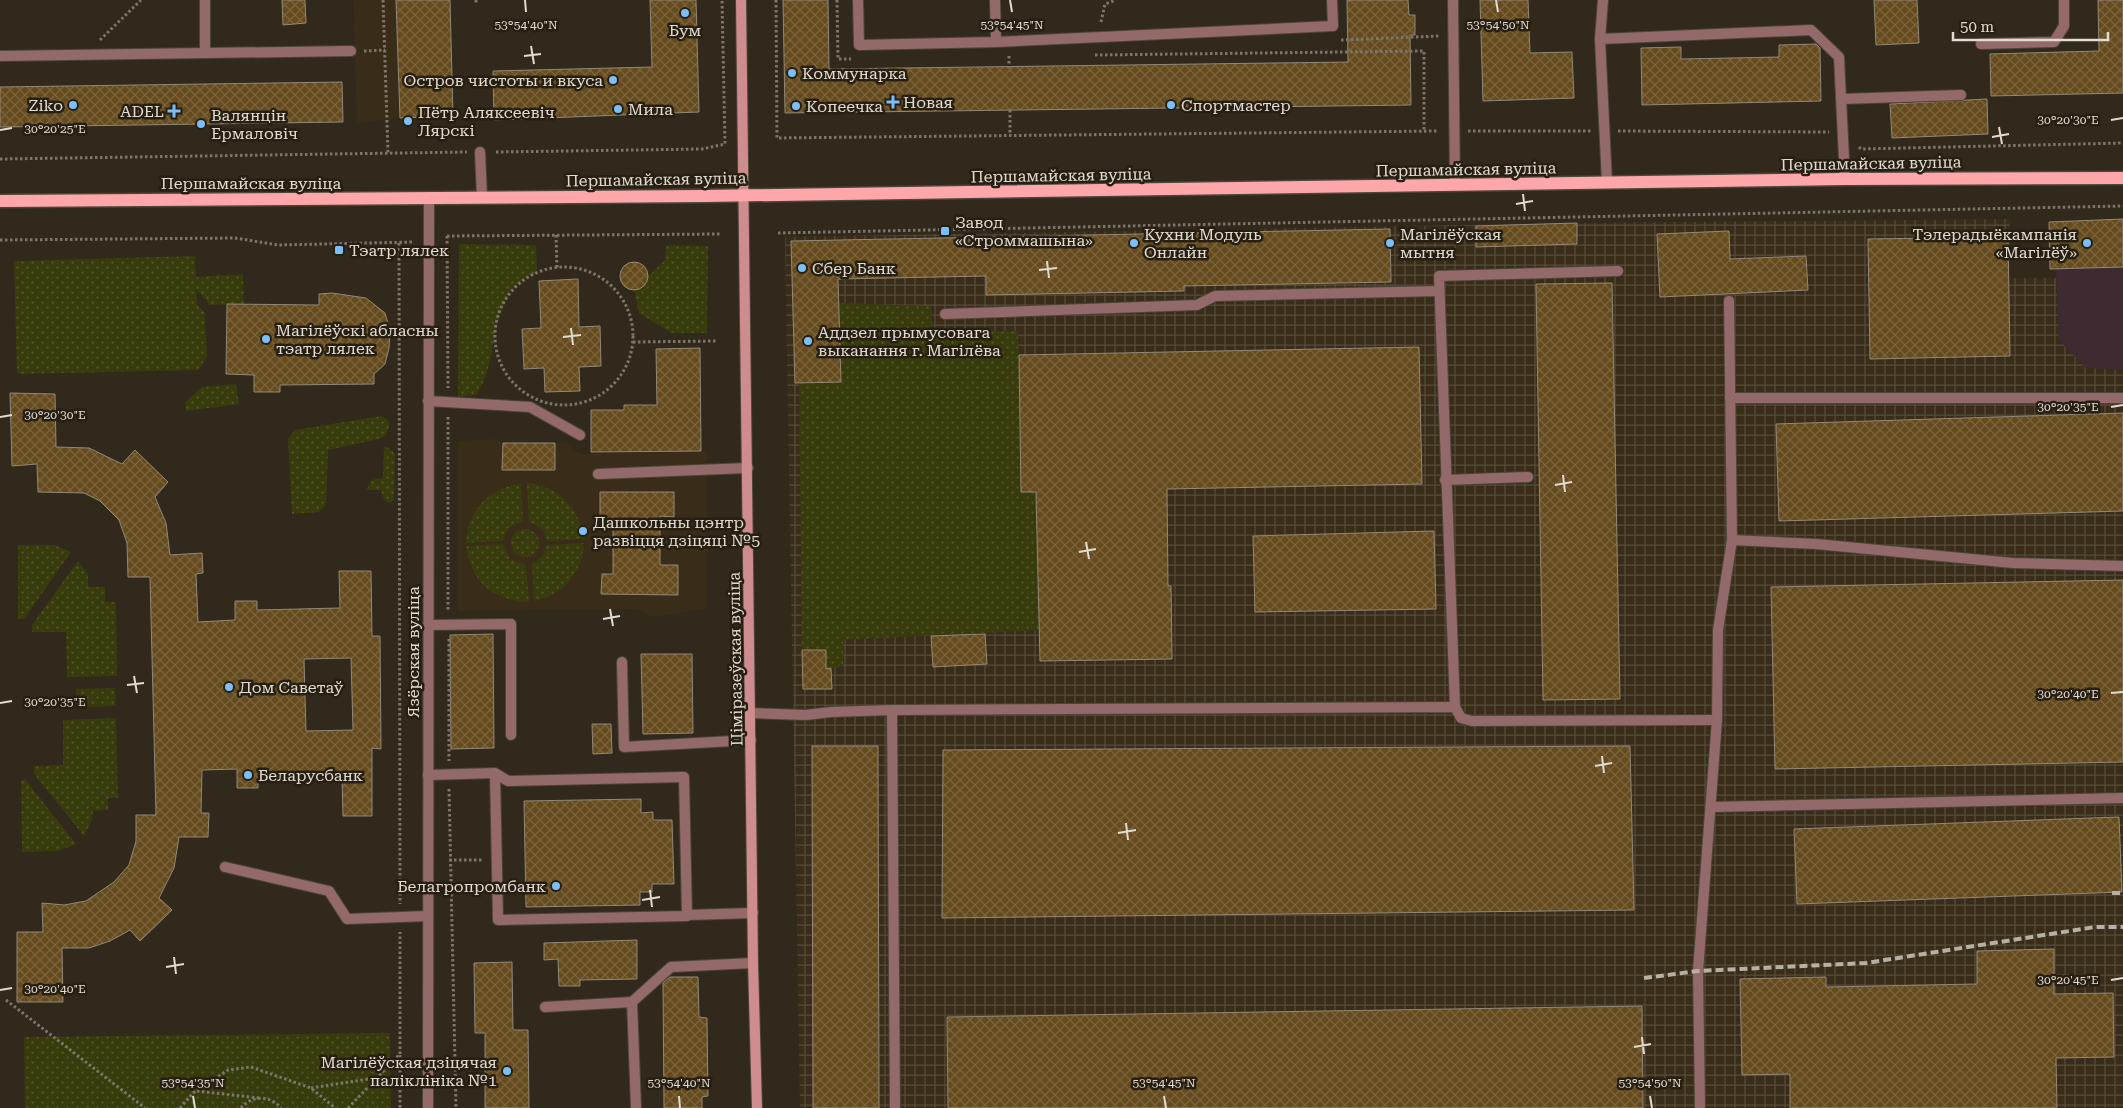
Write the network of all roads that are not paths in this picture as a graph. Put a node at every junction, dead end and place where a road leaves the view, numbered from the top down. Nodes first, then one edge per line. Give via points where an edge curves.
1 (204, 0) edge
2 (741, 0) edge
3 (858, 0) edge
4 (995, 0) edge
5 (1332, 0) edge
6 (1453, 0) edge
7 (1603, 0) edge
8 (2064, 0) edge
9 (1600, 39) junction
10 (996, 42) junction
11 (1981, 44) dead end
12 (351, 51) road end
13 (205, 53) junction
14 (0, 56) edge
15 (1960, 95) dead end
16 (1842, 99) junction
17 (480, 152) road end
18 (2123, 178) edge
19 (1845, 179) junction
20 (1607, 183) junction
21 (1455, 185) junction
22 (745, 195) junction
23 (429, 197) junction
24 (482, 197) junction
25 (0, 202) edge
26 (1618, 271) dead end
27 (1439, 291) junction
28 (1729, 302) dead end
29 (945, 314) dead end
30 (1730, 398) junction
31 (2123, 398) edge
32 (428, 401) junction
33 (580, 435) dead end
34 (748, 468) junction
35 (598, 474) dead end
36 (1528, 477) dead end
37 (1445, 480) junction
38 (1732, 540) junction
39 (2123, 566) edge
40 (428, 625) junction
41 (622, 662) dead end
42 (1455, 708) junction
43 (892, 710) junction
44 (751, 713) junction
45 (1717, 720) junction
46 (511, 735) dead end
47 (751, 740) junction
48 (495, 773) junction
49 (428, 775) junction
50 (2123, 798) edge
51 (1711, 807) junction
52 (225, 867) dead end
53 (753, 913) junction
54 (687, 915) junction
55 (428, 916) junction
56 (753, 963) junction
57 (632, 1002) junction
58 (544, 1006) dead end
59 (636, 1107) edge
60 (428, 1108) edge
61 (758, 1108) edge
62 (894, 1108) edge
63 (1700, 1108) edge

1 - 13 street
2 - 22 main road, Ціміразеўская вуліца
3 - 10 street via 859,45
4 - 10 street
5 - 10 street via 1333,26
6 - 21 street
7 - 9 street
8 - 11 street via 2064,26 2054,42
9 - 16 street via 1811,30 1839,57
9 - 20 street
12 - 13 street
13 - 14 street
15 - 16 street
16 - 19 street
17 - 24 street
18 - 19 main road, Першамайская вуліца
19 - 20 main road, Першамайская вуліца
20 - 21 main road, Першамайская вуліца
21 - 22 main road, Першамайская вуліца
22 - 24 main road, Першамайская вуліца
22 - 34 main road, Ціміразеўская вуліца
23 - 24 main road, Першамайская вуліца
23 - 25 main road, Першамайская вуліца
23 - 32 street, Язёрская вуліца
26 - 27 street via 1439,276
27 - 29 street via 1215,296 1197,305
27 - 37 street
28 - 30 street
30 - 31 street
30 - 38 street
32 - 33 street via 530,408
32 - 40 street, Язёрская вуліца
34 - 35 street
34 - 44 main road, Ціміразеўская вуліца
36 - 37 street
37 - 42 street
38 - 39 street via 1816,544 2013,563
38 - 45 street via 1718,630
40 - 46 street via 511,624
40 - 49 street, Язёрская вуліца
41 - 47 street via 624,746
42 - 43 street
42 - 45 street via 1461,718 1472,721
43 - 44 street via 806,715
43 - 62 street
44 - 47 main road, Ціміразеўская вуліца
45 - 51 street
47 - 53 main road, Ціміразеўская вуліца
48 - 49 street
48 - 54 street via 508,781 684,777
48 - 54 street via 498,920
49 - 55 street, Язёрская вуліца
50 - 51 street
51 - 63 street via 1698,971
52 - 55 street via 329,891 346,919
53 - 54 street
53 - 56 main road, Ціміразеўская вуліца
55 - 60 street, Язёрская вуліца
56 - 57 street via 671,966
56 - 61 main road, Ціміразеўская вуліца
57 - 58 street
57 - 59 street

